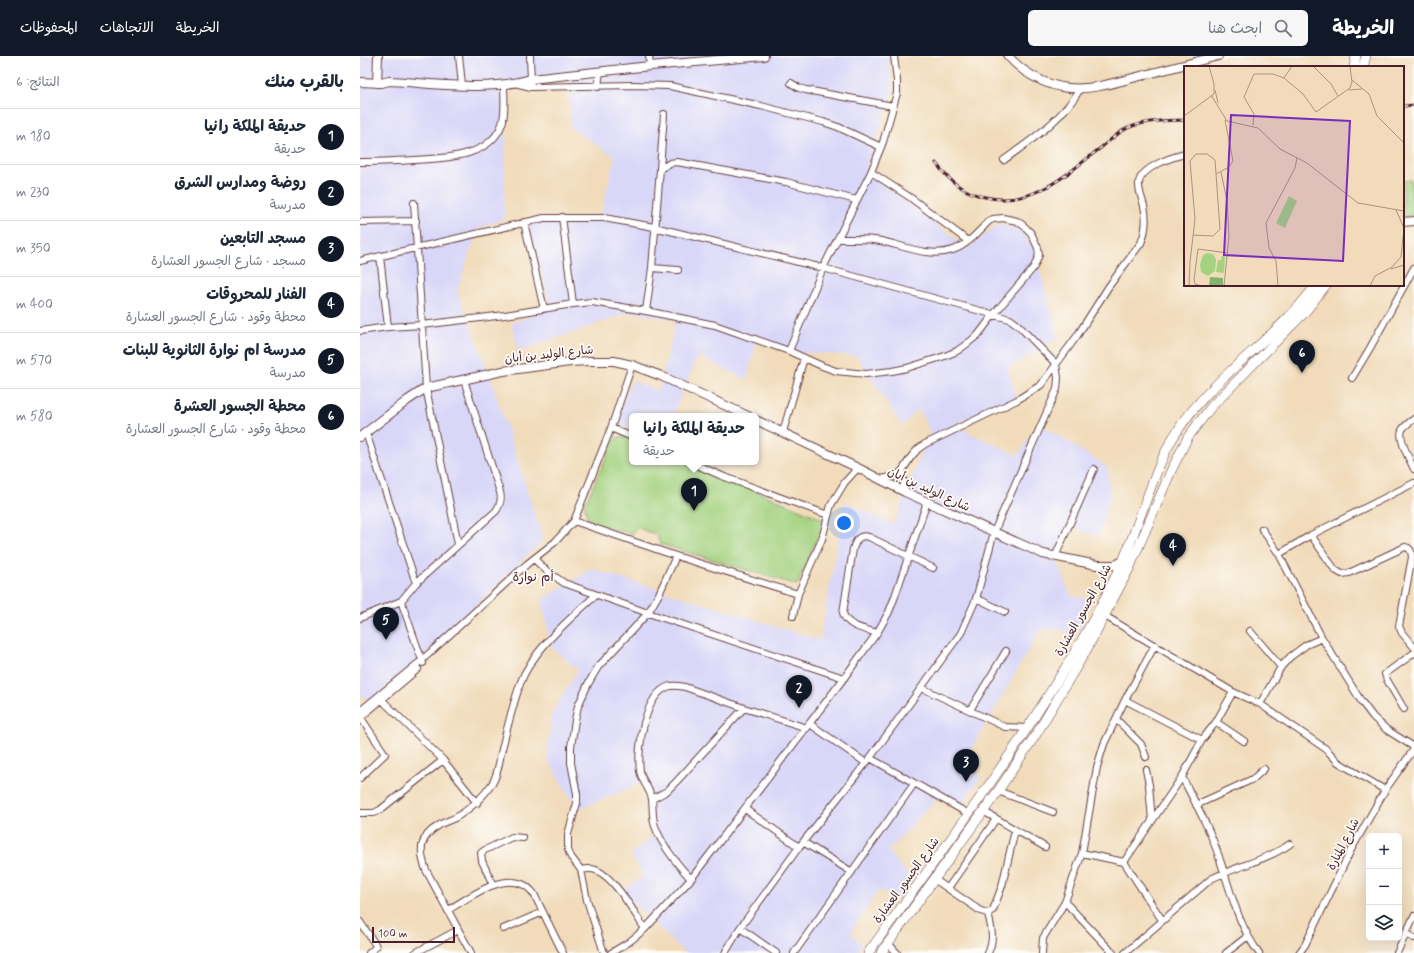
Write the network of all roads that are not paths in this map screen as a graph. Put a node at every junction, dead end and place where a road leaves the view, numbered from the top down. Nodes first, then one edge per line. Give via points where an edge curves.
1 (375, 56) edge
2 (378, 56) edge
3 (459, 56) edge
4 (530, 56) edge
5 (649, 56) edge
6 (764, 56) edge
7 (894, 56) edge
8 (1008, 56) edge
9 (1016, 56) edge
10 (1197, 56) edge
11 (1218, 56) edge
12 (1366, 56) edge
13 (650, 66) junction
14 (1363, 66) edge
15 (600, 71) junction
16 (360, 77) edge
17 (375, 80) junction
18 (360, 82) edge
19 (531, 83) junction
20 (791, 83) dead end
21 (504, 84) junction
22 (462, 85) junction
23 (598, 87) junction
24 (1080, 89) junction
25 (892, 106) junction
26 (664, 114) dead end
27 (881, 147) junction
28 (1184, 154) edge
29 (1004, 160) dead end
30 (360, 162) edge
31 (660, 169) junction
32 (870, 172) junction
33 (856, 200) junction
34 (414, 203) dead end
35 (562, 217) junction
36 (416, 221) junction
37 (1414, 221) edge
38 (360, 222) edge
39 (524, 222) junction
40 (1404, 222) edge
41 (1414, 226) edge
42 (654, 227) junction
43 (1404, 227) edge
44 (838, 239) junction
45 (968, 241) junction
46 (417, 248) junction
47 (380, 256) junction
48 (360, 262) edge
49 (652, 268) junction
50 (823, 268) junction
51 (1414, 268) edge
52 (678, 270) dead end
53 (1315, 286) edge
54 (1325, 286) edge
55 (573, 304) junction
56 (544, 309) junction
57 (646, 310) junction
58 (994, 314) junction
59 (422, 325) junction
60 (388, 327) junction
61 (360, 331) edge
62 (788, 350) junction
63 (804, 358) junction
64 (1056, 364) junction
65 (632, 365) junction
66 (1352, 378) dead end
67 (464, 380) junction
68 (426, 388) junction
69 (742, 413) edge
70 (1414, 419) edge
71 (759, 421) edge
72 (611, 428) junction
73 (783, 432) junction
74 (363, 435) edge
75 (629, 436) edge
76 (697, 465) edge
77 (858, 468) junction
78 (1094, 469) dead end
79 (1414, 469) edge
80 (902, 471) junction
81 (882, 479) junction
82 (1414, 483) edge
83 (905, 492) junction
84 (927, 502) junction
85 (828, 515) junction
86 (574, 520) junction
87 (1262, 529) dead end
88 (994, 532) junction
89 (1311, 535) junction
90 (458, 544) junction
91 (1280, 554) junction
92 (676, 556) junction
93 (908, 557) junction
94 (1055, 557) junction
95 (534, 559) junction
96 (1124, 561) junction
97 (1097, 565) junction
98 (933, 568) dead end
99 (1113, 582) junction
100 (416, 583) junction
101 (798, 594) junction
102 (596, 595) junction
103 (976, 598) junction
104 (400, 601) junction
105 (1005, 612) dead end
106 (648, 613) junction
107 (793, 616) dead end
108 (1105, 616) junction
109 (360, 618) edge
110 (1250, 631) dead end
111 (877, 633) junction
112 (1322, 638) junction
113 (1155, 645) junction
114 (1083, 646) junction
115 (1414, 647) edge
116 (1006, 650) dead end
117 (1414, 653) edge
118 (423, 662) junction
119 (1281, 666) junction
120 (844, 678) junction
121 (922, 688) junction
122 (1233, 692) junction
123 (382, 700) junction
124 (1125, 700) junction
125 (1260, 704) junction
126 (744, 708) junction
127 (1404, 709) dead end
128 (970, 710) junction
129 (360, 716) edge
130 (1116, 719) junction
131 (1216, 722) junction
132 (809, 726) junction
133 (1027, 728) junction
134 (1202, 740) junction
135 (1244, 741) dead end
136 (1414, 748) edge
137 (1146, 757) dead end
138 (443, 760) junction
139 (868, 761) junction
140 (1264, 769) dead end
141 (1146, 770) dead end
142 (1182, 777) junction
143 (360, 778) edge
144 (914, 784) junction
145 (1385, 790) junction
146 (998, 791) junction
147 (652, 799) junction
148 (477, 803) junction
149 (1196, 805) junction
150 (745, 809) junction
151 (983, 812) junction
152 (1053, 812) dead end
153 (360, 813) edge
154 (969, 814) junction
155 (996, 819) junction
156 (1152, 821) junction
157 (1015, 830) junction
158 (523, 838) dead end
159 (801, 844) junction
160 (1290, 844) dead end
161 (1045, 847) dead end
162 (1082, 853) junction
163 (1124, 862) junction
164 (581, 870) junction
165 (852, 872) junction
166 (1224, 873) junction
167 (691, 879) junction
168 (934, 879) junction
169 (493, 885) junction
170 (948, 888) junction
171 (1065, 902) junction
172 (448, 910) junction
173 (543, 912) junction
174 (988, 913) junction
175 (1414, 916) edge
176 (1162, 920) junction
177 (360, 922) edge
178 (740, 928) junction
179 (503, 929) dead end
180 (645, 929) junction
181 (458, 930) junction
182 (1406, 934) junction
183 (1248, 936) junction
184 (1414, 938) edge
185 (888, 943) junction
186 (369, 953) edge
187 (415, 953) edge
188 (471, 953) edge
189 (563, 953) edge
190 (604, 953) edge
191 (611, 953) edge
192 (725, 953) edge
193 (776, 953) edge
194 (794, 953) edge
195 (868, 953) edge
196 (881, 953) edge
197 (898, 953) edge
198 (988, 953) edge
199 (1042, 953) edge
200 (1113, 953) edge
201 (1125, 953) edge
202 (1226, 953) edge
203 (1259, 953) edge
204 (1299, 953) edge
205 (1396, 953) edge

1 - 17 street
2 - 17 street
3 - 22 street
4 - 19 street
5 - 13 street
6 - 13 street
7 - 25 street via 897,86
8 - 24 street via 1038,79
9 - 10 street via 1030,69 1051,80 1081,85
11 - 24 street
12 - 14 main road
13 - 15 street
15 - 19 street
15 - 23 street
16 - 17 street
17 - 18 street
17 - 22 street
19 - 21 street
19 - 23 street
20 - 25 street via 806,90
21 - 22 street
21 - 30 street via 502,124 493,138 482,147 444,158
23 - 27 street via 670,86 708,94 823,122
24 - 29 street via 1073,101 1049,124
25 - 27 street
26 - 31 street
27 - 32 street
28 - 64 street via 1164,160 1148,169 1142,176 1139,188 1146,222 1141,243
31 - 33 street via 678,162 798,184
31 - 42 street
32 - 33 street
32 - 45 street via 911,198
33 - 44 street
34 - 36 street
35 - 39 street
35 - 42 street via 604,218
35 - 55 street
36 - 38 street
36 - 46 street
37 - 40 street
39 - 46 street
39 - 56 street
41 - 43 street
42 - 49 street
42 - 50 street
44 - 45 street via 873,239 915,250 943,252 955,249
44 - 50 street
45 - 58 street via 989,221 1003,218 1017,221 1024,226 1031,233 1038,248 1039,255 1034,267
46 - 47 street
46 - 59 street
47 - 48 street
47 - 60 street
49 - 52 street
49 - 57 street
50 - 58 street
50 - 62 street
51 - 66 street
53 - 96 main road, شارع الجسور العشارة via 1303,303 1227,374 1184,420 1164,456
54 - 108 main road, شارع الجسور العشارة via 1305,312 1211,407 1188,437 1130,569
55 - 56 street
55 - 57 street via 592,302
56 - 59 street
57 - 62 street via 715,325
58 - 63 street via 978,335 958,351 907,368 853,373 836,371
58 - 64 street via 1010,319 1018,325
59 - 60 street
59 - 68 street
60 - 61 street
62 - 63 street
63 - 73 street
64 - 80 street via 1036,389 925,444 911,457
64 - 88 street via 1057,389
65 - 67 street, شارع الوليد بن أبان via 614,361 570,362 503,371
65 - 69 street, شارع الوليد بن أبان
65 - 72 street
67 - 68 street, شارع الوليد بن أبان
67 - 90 street via 501,497 496,511
68 - 74 street, شارع الوليد بن أبان
68 - 90 street
70 - 79 street via 1404,428 1401,438
71 - 73 street, شارع الوليد بن أبان
72 - 75 street
72 - 86 street
73 - 77 street, شارع الوليد بن أبان
74 - 100 street
76 - 85 street
77 - 81 street, شارع الوليد بن أبان
77 - 85 street via 839,492
78 - 94 street
80 - 81 street via 895,476
80 - 83 street
81 - 83 street, شارع الوليد بن أبان
82 - 89 street
83 - 84 street, شارع الوليد بن أبان
84 - 88 street, شارع الوليد بن أبان
84 - 93 street
85 - 101 street via 822,539
86 - 92 street
86 - 95 street via 555,542
87 - 91 street
88 - 94 street, شارع الوليد بن أبان
88 - 103 street
89 - 91 street
89 - 115 street via 1335,570 1342,574 1405,547 1411,550 1399,626 1402,634
90 - 100 street
91 - 112 street
92 - 101 street
92 - 106 street
93 - 98 street
93 - 111 street via 888,612
93 - 111 street via 864,536 855,542 843,613 845,619 855,626
94 - 97 street, شارع الوليد بن أبان
95 - 102 street via 564,583
95 - 118 street
96 - 97 street, شارع الوليد بن أبان via 1115,565
96 - 99 main road, شارع الجسور العشارة
97 - 99 street via 1109,572
99 - 114 main road, شارع الجسور العشارة
100 - 104 street
101 - 107 street
102 - 106 street
102 - 148 street via 559,630 531,662 520,684 496,776
103 - 105 street
103 - 121 street via 961,634
104 - 109 street
104 - 118 street
106 - 120 street
106 - 164 street via 598,667 578,706 571,747 577,803 567,842 571,857
108 - 113 street
108 - 114 main road, شارع الجسور العشارة
110 - 119 street
111 - 120 street
112 - 119 street via 1290,656
112 - 136 street via 1344,676 1373,717 1391,734
113 - 122 street
113 - 124 street
114 - 133 main road, شارع الجسور العشارة
114 - 146 main road, شارع الجسور العشارة via 1037,733
116 - 128 street
117 - 127 street via 1385,674
118 - 123 street
118 - 129 street
119 - 125 street
120 - 132 street
121 - 128 street
121 - 139 street
122 - 125 street
122 - 131 street
123 - 129 street
123 - 138 street
124 - 130 street
124 - 134 street
125 - 145 street via 1326,749 1338,762
126 - 132 street
126 - 147 street via 667,791
126 - 147 street via 677,685 669,686 662,691 655,698 644,723 640,750 642,778
128 - 133 street via 1008,728
129 - 143 street via 385,754
130 - 137 street via 1141,744
130 - 162 street via 1097,767
131 - 134 street
131 - 135 street
132 - 139 street
132 - 150 street
133 - 154 main road, شارع الجسور العشارة
134 - 142 street
136 - 145 street, شارع المنارة
138 - 148 street
138 - 153 street via 380,810 374,813
139 - 144 street
139 - 159 street
140 - 149 street via 1253,779
141 - 156 street
142 - 149 street
142 - 156 street
144 - 154 street
144 - 165 street
145 - 204 street, شارع المنارة via 1351,850
146 - 151 main road, شارع الجسور العشارة
146 - 152 street
147 - 167 street via 658,834 675,863
148 - 172 street via 438,826 426,837 421,849 422,859
149 - 166 street
150 - 159 street
150 - 167 street
151 - 155 street
151 - 168 main road, شارع الجسور العشارة
154 - 195 main road, شارع الجسور العشارة
155 - 157 street
155 - 170 street
156 - 163 street
157 - 161 street
157 - 174 street via 1002,886 993,910
158 - 169 street via 512,837 481,853
159 - 165 street
159 - 178 street
160 - 166 street
162 - 163 street
162 - 171 street
163 - 176 street
164 - 180 street via 595,869 605,875 616,886
164 - 190 street via 587,900
165 - 194 street
166 - 176 street via 1211,879
166 - 183 street via 1237,913
167 - 180 street
168 - 170 street
168 - 185 main road, شارع الجسور العشارة
169 - 172 street
169 - 173 street via 521,884 528,887
170 - 174 street via 979,910
171 - 199 street via 1043,938
171 - 200 street
172 - 181 street
173 - 179 street
173 - 189 street
174 - 198 street via 992,938
175 - 182 street
176 - 201 street
177 - 186 street via 376,947
178 - 192 street
178 - 193 street
180 - 191 street
181 - 187 street
181 - 188 street
182 - 184 street
182 - 205 street
183 - 202 street
183 - 203 street
185 - 196 main road, شارع الجسور العشارة
185 - 197 street

